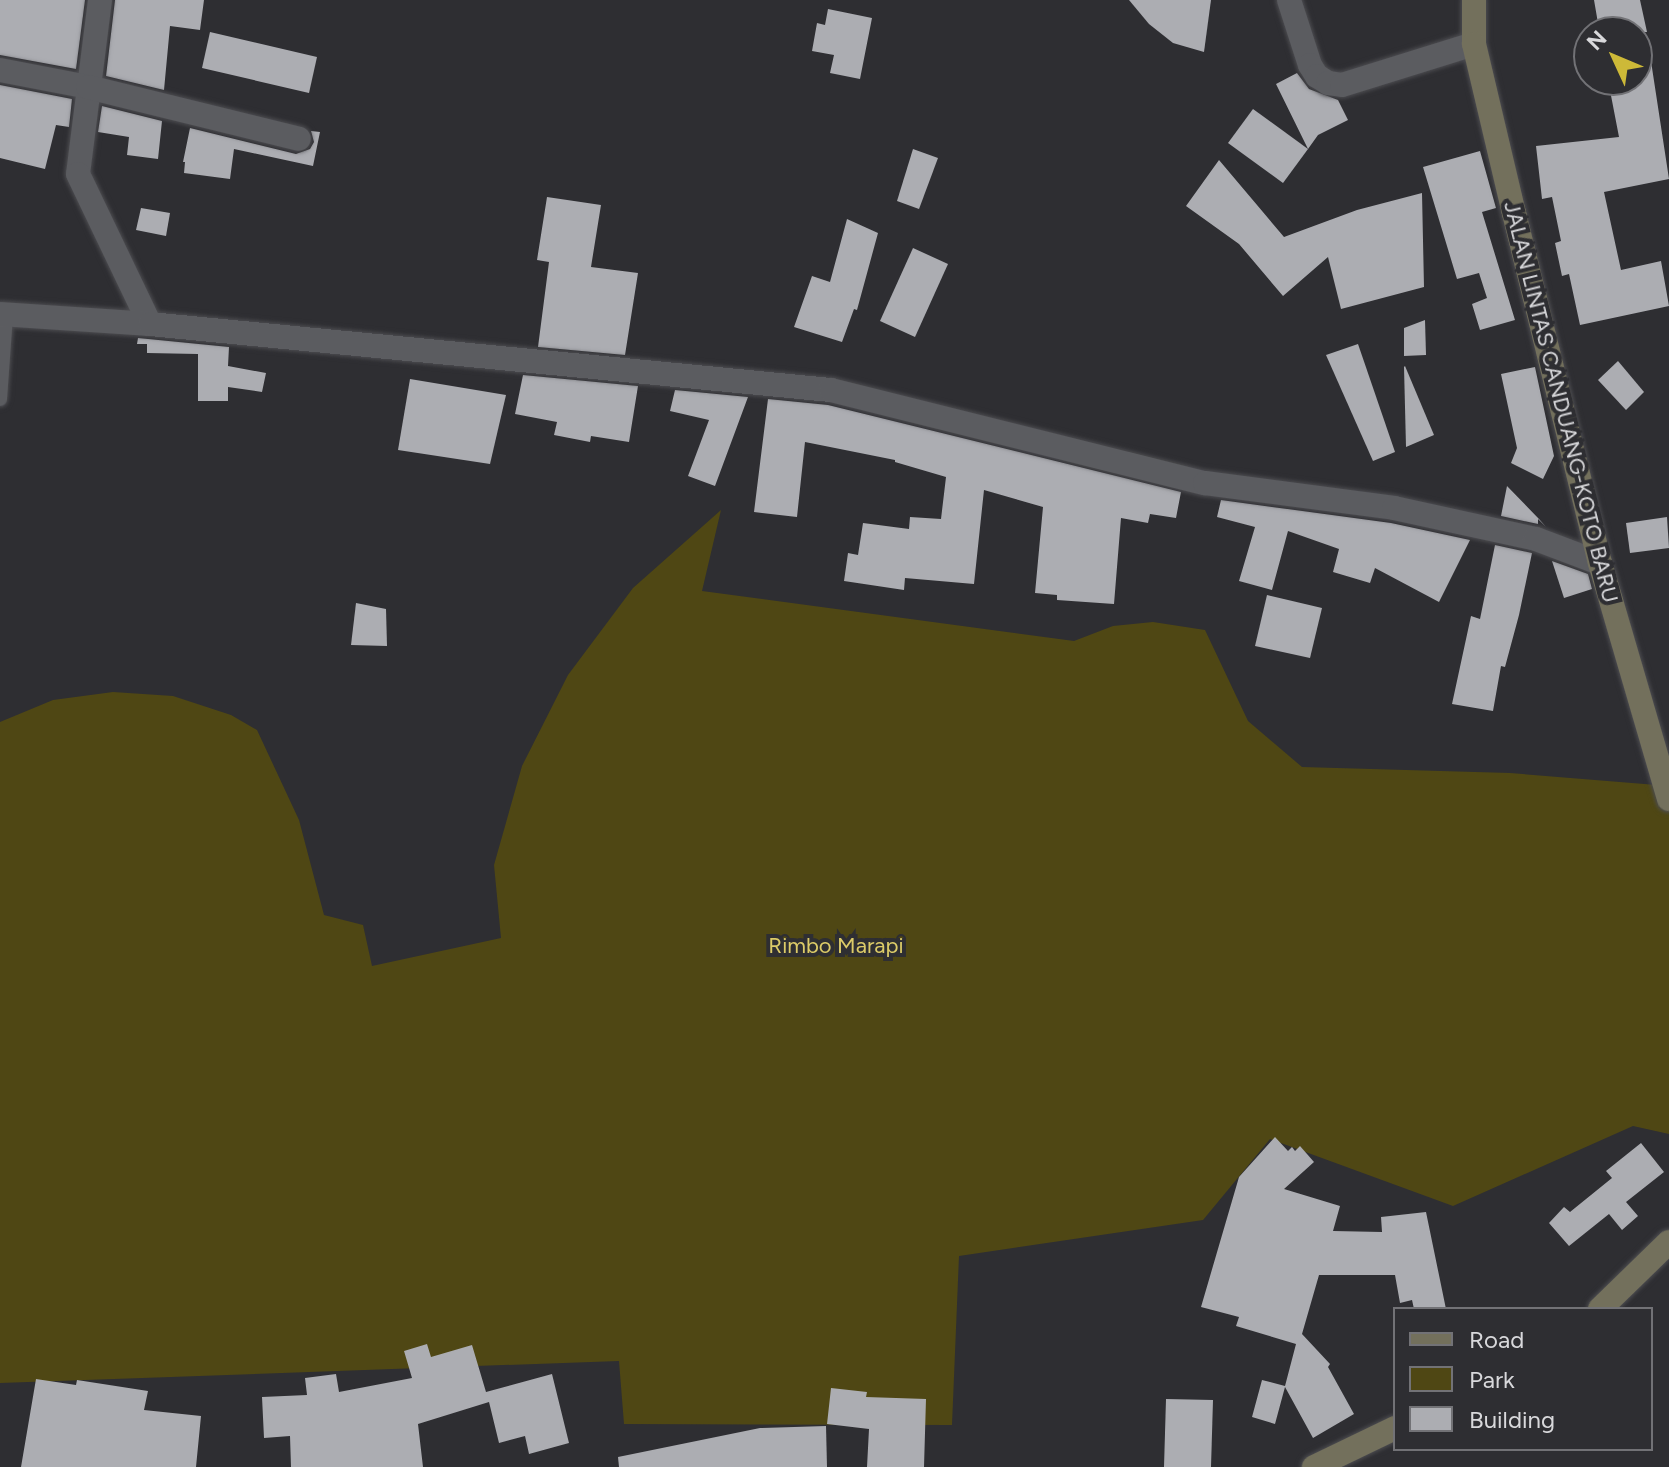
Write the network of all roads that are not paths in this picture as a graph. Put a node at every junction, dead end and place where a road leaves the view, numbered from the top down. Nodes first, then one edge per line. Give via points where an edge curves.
1 (100, 0) edge
2 (1289, 0) edge
3 (1474, 0) edge
4 (1474, 44) junction
5 (0, 70) edge
6 (88, 87) junction
7 (299, 139) dead end
8 (3, 314) edge
9 (150, 324) junction
10 (0, 399) edge
11 (1600, 563) junction
12 (1669, 799) edge
13 (1669, 1242) edge
14 (1602, 1307) edge
15 (1393, 1429) edge
16 (1314, 1467) edge

1 - 6 street
2 - 4 street via 1310,65 1328,83 1342,85
3 - 4 main road, JALAN LINTAS CANDUANG-KOTO BARU
4 - 11 main road, JALAN LINTAS CANDUANG-KOTO BARU
5 - 6 street
6 - 7 street
6 - 9 street via 78,174
8 - 9 street
8 - 10 lane
9 - 11 street via 831,390 1205,483 1394,508 1536,539
11 - 12 main road, JALAN LINTAS CANDUANG-KOTO BARU
13 - 14 main road
15 - 16 main road

